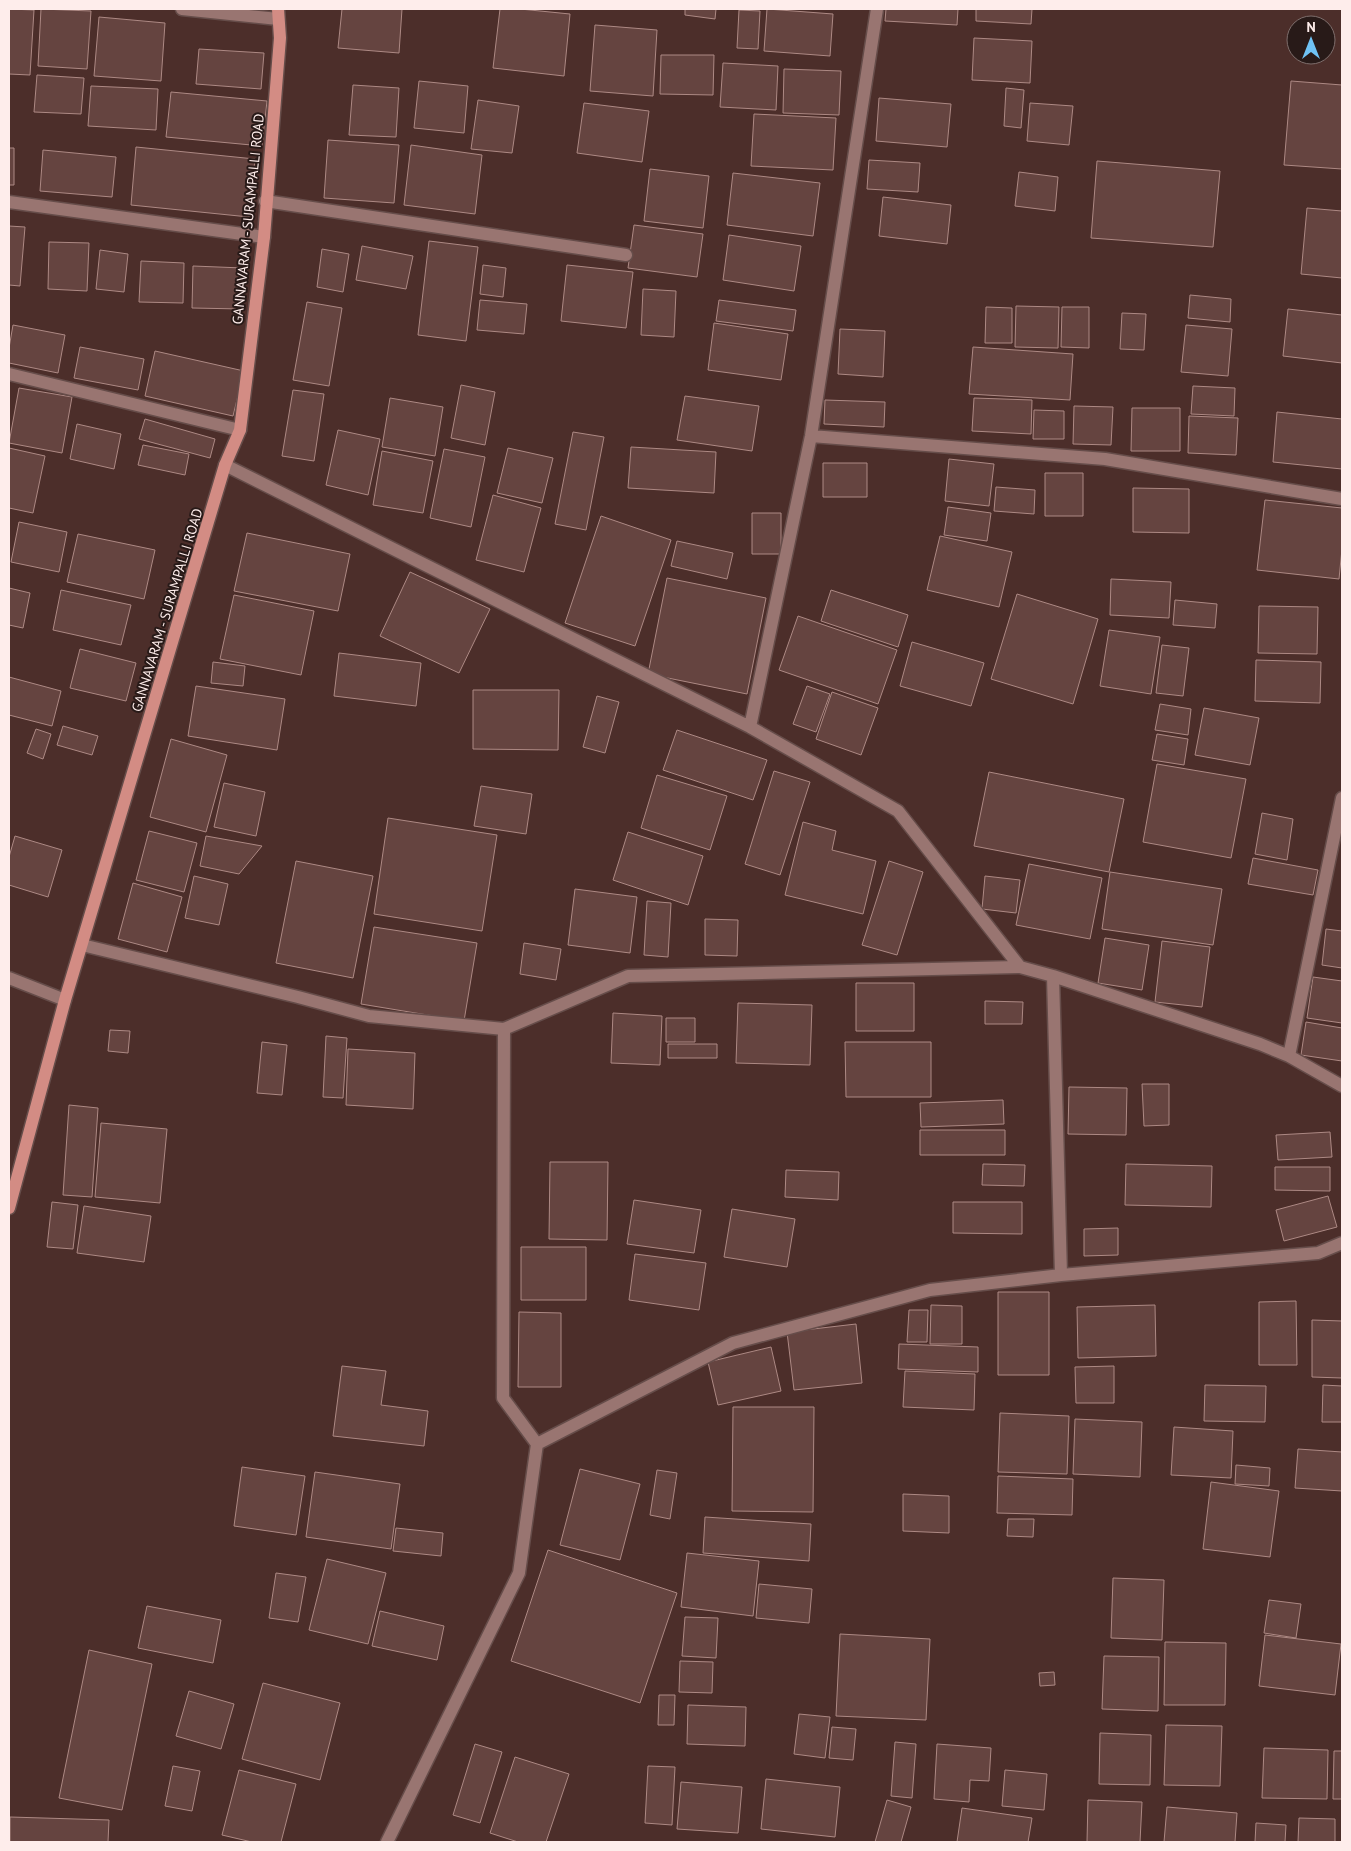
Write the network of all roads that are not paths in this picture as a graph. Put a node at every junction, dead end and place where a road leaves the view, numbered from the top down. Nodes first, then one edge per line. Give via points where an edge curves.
1 (182, 9) edge
2 (877, 9) edge
3 (278, 14) edge
4 (9, 202) edge
5 (266, 202) junction
6 (264, 237) junction
7 (626, 255) dead end
8 (9, 374) edge
9 (240, 430) junction
10 (811, 436) junction
11 (226, 465) junction
12 (1342, 499) edge
13 (750, 727) junction
14 (1342, 798) edge
15 (82, 945) junction
16 (1020, 967) junction
17 (1053, 976) junction
18 (9, 978) edge
19 (65, 1000) junction
20 (504, 1029) junction
21 (1289, 1056) junction
22 (1342, 1086) edge
23 (9, 1208) edge
24 (1342, 1243) edge
25 (1061, 1275) junction
26 (537, 1444) junction
27 (387, 1842) edge

1 - 3 street
2 - 10 street
3 - 5 main road, GANNAVARAM - SURAMPALLI ROAD via 280,38
4 - 6 street
5 - 6 main road, GANNAVARAM - SURAMPALLI ROAD
5 - 7 street
6 - 9 main road, GANNAVARAM - SURAMPALLI ROAD
8 - 9 street
9 - 11 main road, GANNAVARAM - SURAMPALLI ROAD
10 - 12 street via 1105,459
10 - 13 street
11 - 13 street
11 - 15 main road, GANNAVARAM - SURAMPALLI ROAD
13 - 16 street via 898,812
14 - 21 street
15 - 19 main road, GANNAVARAM - SURAMPALLI ROAD
15 - 20 street via 370,1016
16 - 17 street
16 - 20 street via 628,976
17 - 21 street
17 - 25 street
18 - 19 street
19 - 23 main road, GANNAVARAM - SURAMPALLI ROAD
20 - 26 street via 503,1398
21 - 22 street
24 - 25 street via 1318,1253
25 - 26 street via 930,1290 733,1343
26 - 27 street via 519,1573

